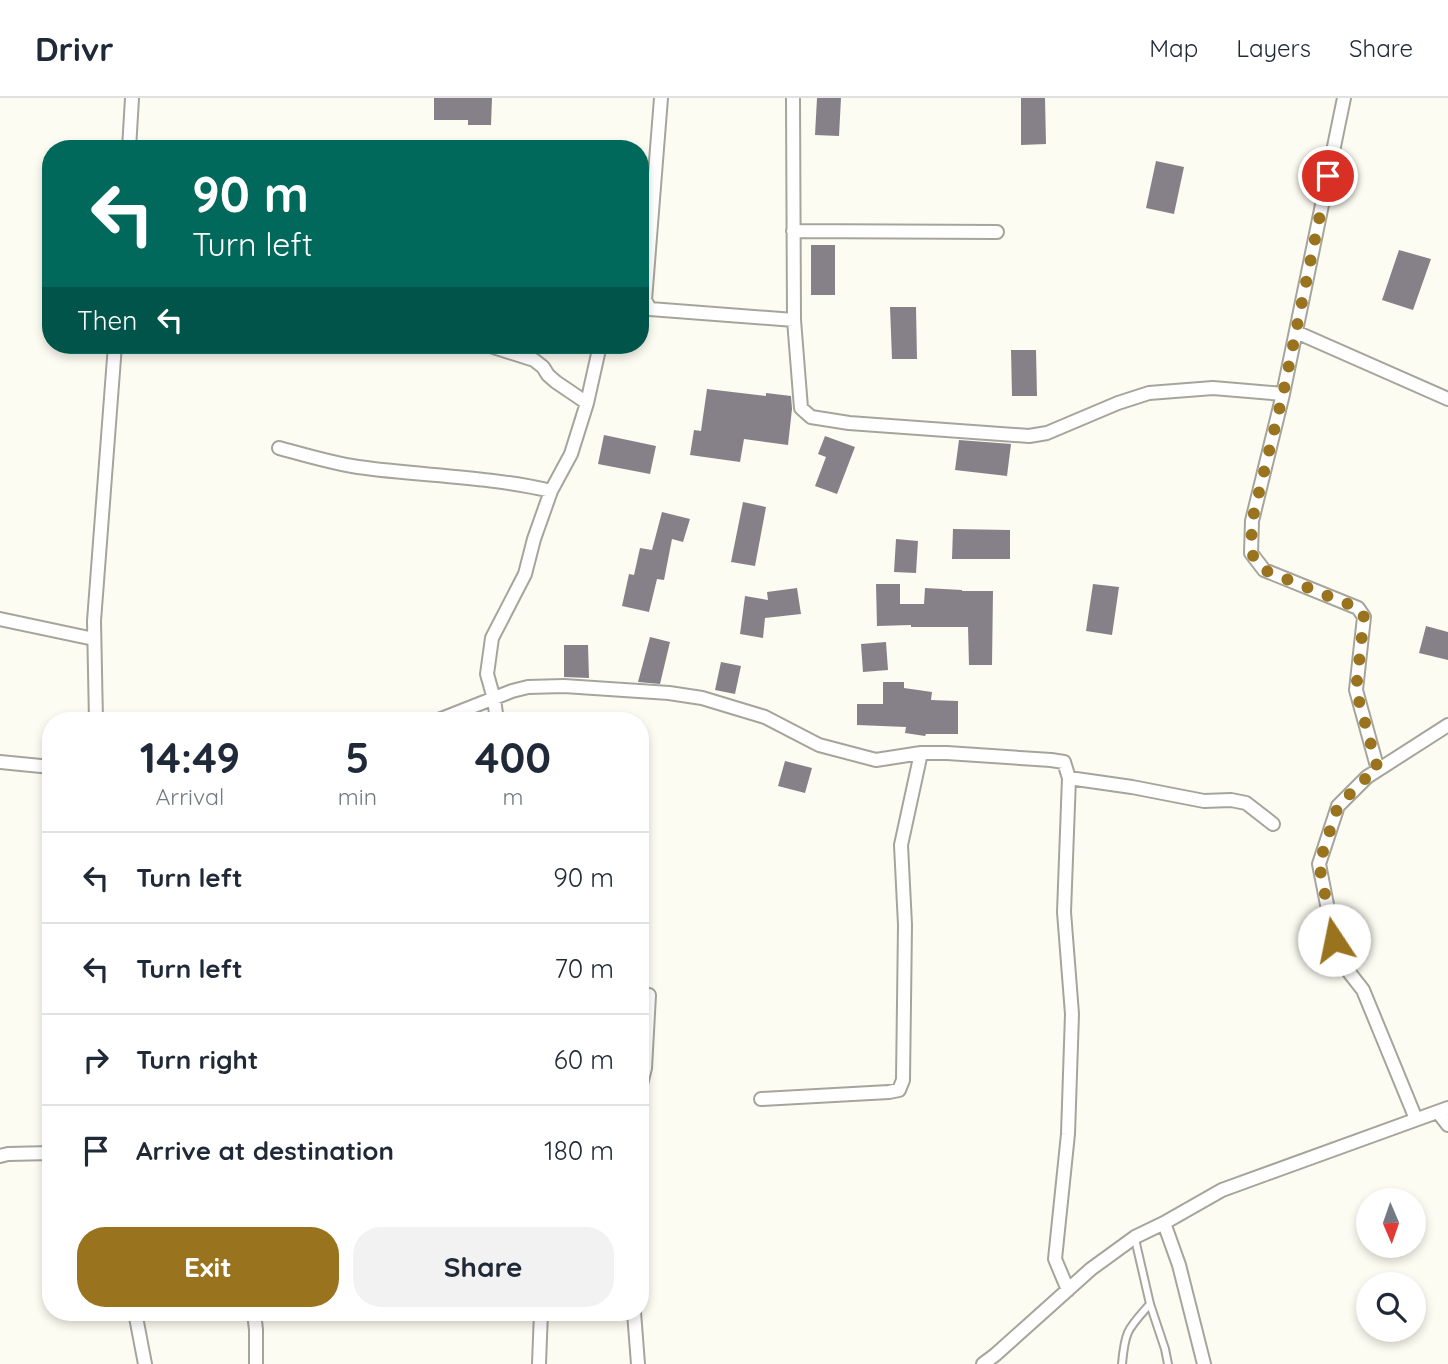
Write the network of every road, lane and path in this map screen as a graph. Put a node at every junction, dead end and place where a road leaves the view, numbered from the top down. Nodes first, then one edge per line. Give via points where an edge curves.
1 (132, 98) edge
2 (662, 98) edge
3 (793, 98) edge
4 (1344, 98) edge
5 (129, 140) edge
6 (649, 187) edge
7 (793, 231) junction
8 (997, 232) dead end
9 (649, 309) edge
10 (794, 320) junction
11 (1296, 332) junction
12 (114, 354) edge
13 (515, 354) edge
14 (598, 354) edge
15 (1283, 394) junction
16 (1448, 399) edge
17 (587, 403) junction
18 (279, 448) dead end
19 (551, 491) junction
20 (0, 619) edge
21 (94, 639) junction
22 (494, 699) junction
23 (96, 712) edge
24 (460, 712) edge
25 (496, 712) edge
26 (1448, 724) edge
27 (921, 753) junction
28 (0, 762) edge
29 (42, 766) edge
30 (1378, 770) junction
31 (1069, 778) junction
32 (1273, 824) dead end
33 (761, 1099) dead end
34 (1443, 1110) edge
35 (1416, 1119) junction
36 (1448, 1125) edge
37 (42, 1153) edge
38 (0, 1156) edge
39 (1164, 1223) junction
40 (1135, 1237) junction
41 (1068, 1290) junction
42 (1150, 1304) junction
43 (137, 1321) edge
44 (256, 1321) edge
45 (541, 1321) edge
46 (636, 1321) edge
47 (145, 1364) edge
48 (256, 1364) edge
49 (539, 1364) edge
50 (638, 1364) edge
51 (983, 1364) edge
52 (1122, 1364) edge
53 (1168, 1364) edge
54 (1204, 1364) edge

1 - 5 street
2 - 6 street
3 - 7 street
4 - 11 street
7 - 8 street
7 - 10 street
9 - 10 street
10 - 15 street via 802,408 811,417 849,424 1029,436 1149,393 1213,388
11 - 15 street
11 - 16 street
12 - 21 street
13 - 17 street via 534,360
14 - 17 street
15 - 30 street via 1252,521 1251,553 1264,570 1362,612 1356,690
17 - 19 street via 571,454
18 - 19 street via 354,466 461,476
19 - 22 street via 525,574 492,638 487,674
20 - 21 street
21 - 23 street
22 - 24 street
22 - 25 street
22 - 27 street via 528,687 702,698 765,717 818,745 876,760
26 - 30 street
27 - 31 street via 1064,762
27 - 33 street via 901,845 905,925 903,1080 899,1090
28 - 29 street
30 - 35 street via 1338,806 1319,864 1334,940 1345,967 1363,990
31 - 32 street via 1204,801 1246,803
31 - 41 street via 1064,912 1071,1054 1055,1259
34 - 35 street
34 - 36 street
35 - 39 street via 1222,1190
37 - 38 street
39 - 40 street
39 - 54 street
40 - 41 street
40 - 42 lane
41 - 51 street
42 - 52 lane via 1129,1327
42 - 53 lane
43 - 47 street
44 - 48 street
45 - 49 street
46 - 50 street

